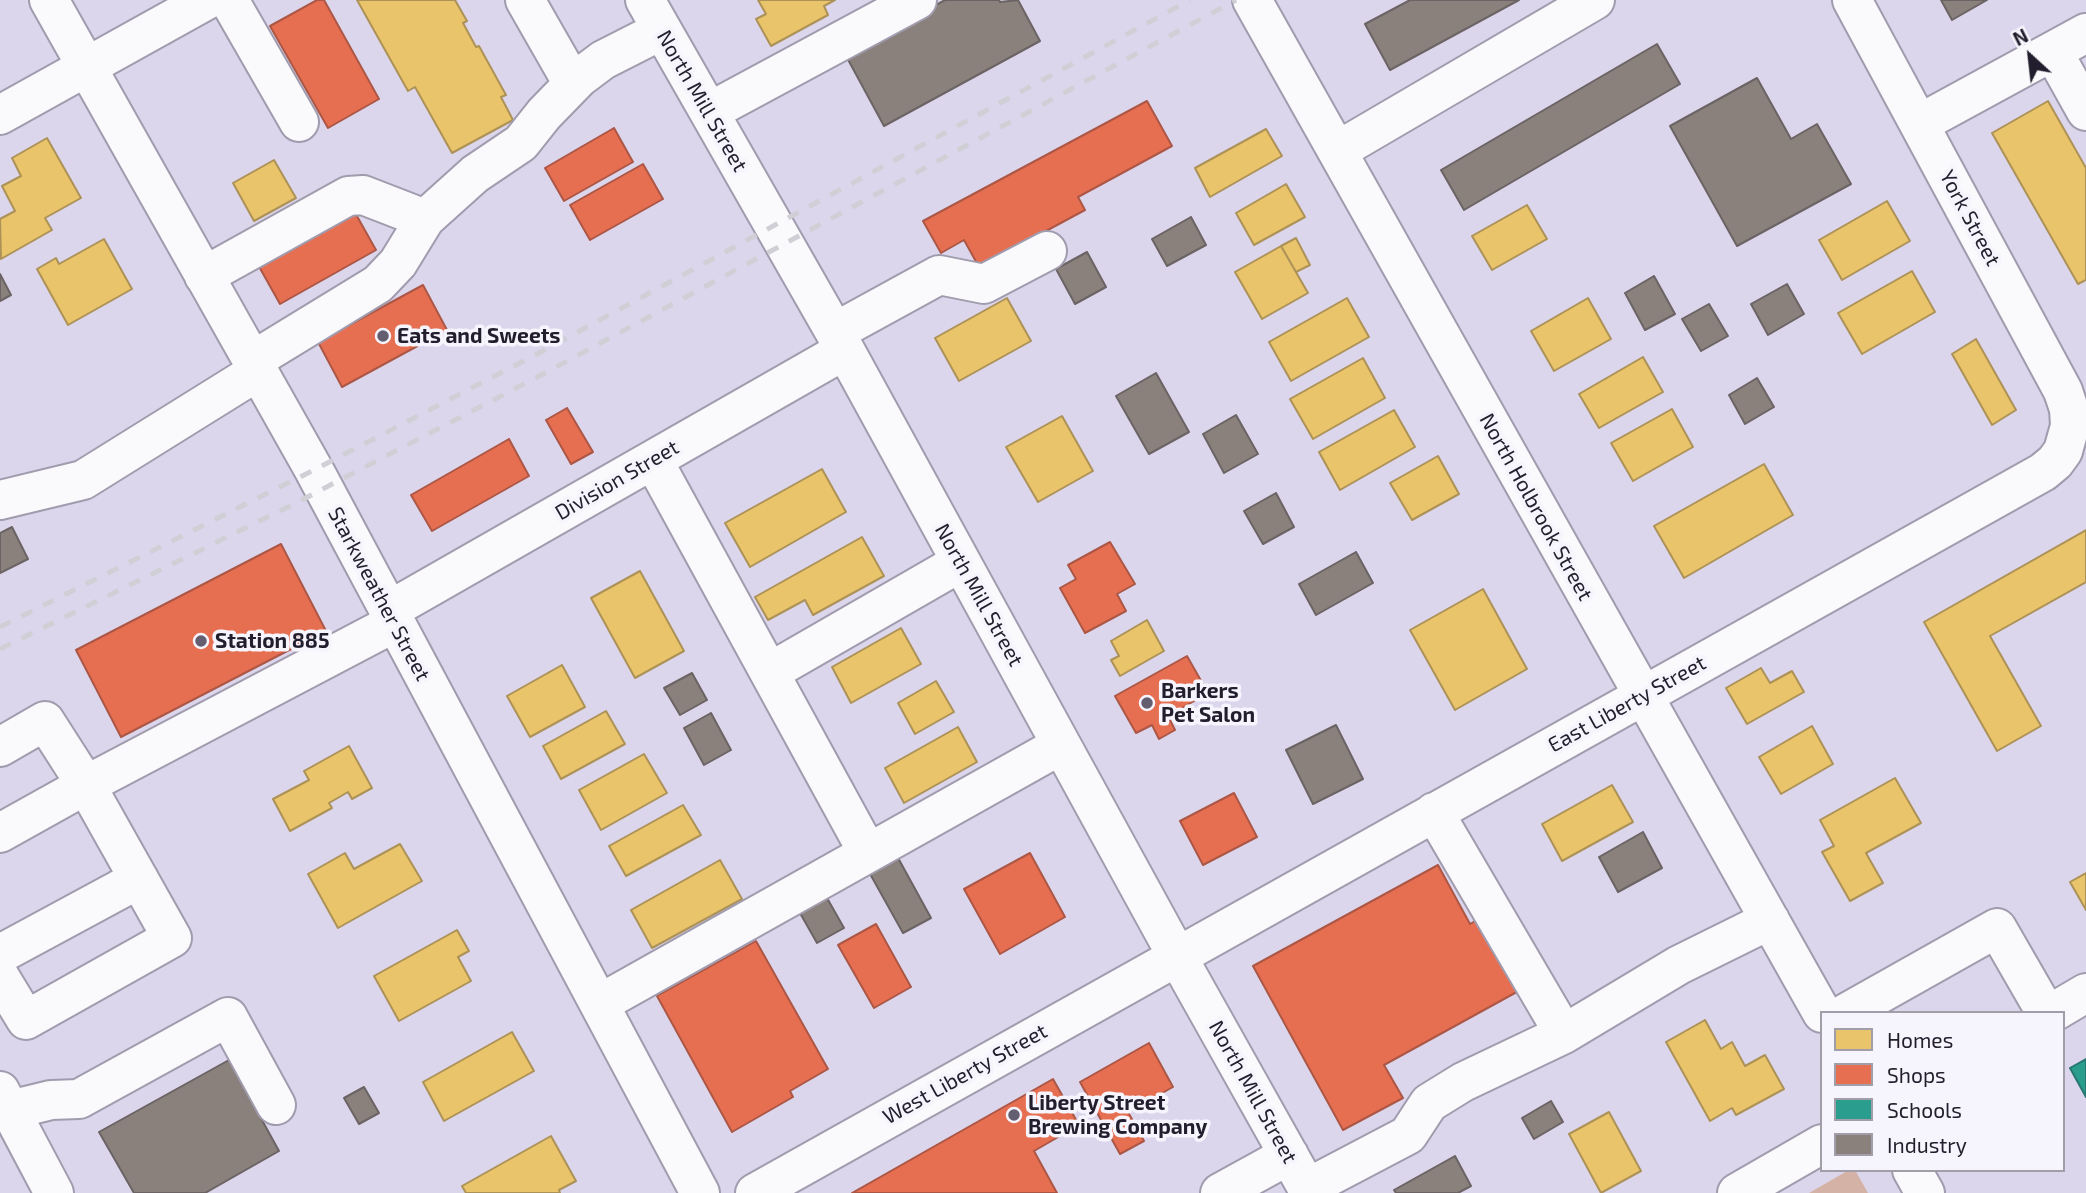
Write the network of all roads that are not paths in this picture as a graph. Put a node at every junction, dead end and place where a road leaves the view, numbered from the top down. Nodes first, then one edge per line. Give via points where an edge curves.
1 (49, 0) edge
2 (207, 0) edge
3 (229, 0) edge
4 (524, 0) edge
5 (918, 0) edge
6 (1252, 0) edge
7 (1595, 0) edge
8 (1852, 0) edge
9 (653, 15) edge
10 (2086, 33) edge
11 (2053, 52) junction
12 (86, 67) junction
13 (573, 85) junction
14 (2086, 111) edge
15 (709, 113) junction
16 (0, 115) edge
17 (299, 122) dead end
18 (1919, 124) junction
19 (1337, 151) junction
20 (425, 219) junction
21 (1047, 251) dead end
22 (204, 276) junction
23 (840, 341) junction
24 (255, 366) junction
25 (2077, 436) edge
26 (653, 460) junction
27 (0, 500) edge
28 (961, 562) junction
29 (391, 617) junction
30 (770, 672) junction
31 (1642, 696) junction
32 (1061, 745) junction
33 (0, 747) edge
34 (86, 785) junction
35 (1434, 812) junction
36 (0, 833) edge
37 (868, 853) junction
38 (139, 879) junction
39 (1769, 920) junction
40 (0, 954) edge
41 (1177, 956) junction
42 (0, 977) edge
43 (2086, 993) edge
44 (599, 1004) junction
45 (1821, 1011) edge
46 (1850, 1011) edge
47 (2045, 1011) edge
48 (2055, 1011) edge
49 (1564, 1034) junction
50 (5, 1100) edge
51 (275, 1105) dead end
52 (1820, 1145) edge
53 (1913, 1172) edge
54 (1302, 1179) edge
55 (54, 1193) edge
56 (700, 1193) edge
57 (755, 1193) edge
58 (1220, 1193) edge
59 (1737, 1193) edge
60 (1925, 1193) edge

1 - 12 street, Starkweather Street
2 - 12 street
3 - 17 street
4 - 13 street
5 - 15 street
6 - 19 street, North Holbrook Street
7 - 19 street
8 - 18 street, York Street
9 - 13 street
9 - 15 street, North Mill Street
10 - 11 street
11 - 14 street
11 - 18 street
12 - 16 street
12 - 22 street, Starkweather Street
13 - 20 street via 521,142 475,174
15 - 23 street, North Mill Street
18 - 25 street, York Street via 2063,391
19 - 31 street, North Holbrook Street
20 - 22 street via 363,195 348,196
20 - 24 street via 398,263 378,284
21 - 23 street, Division Street via 984,284 939,275
22 - 24 street, Starkweather Street
23 - 26 street, Division Street
23 - 28 street, North Mill Street
24 - 27 street via 83,480
24 - 29 street, Starkweather Street
25 - 31 street, East Liberty Street via 2043,472
26 - 29 street, Division Street
26 - 30 street
28 - 30 street
28 - 32 street, North Mill Street
29 - 34 street, Division Street
29 - 44 street, Starkweather Street
30 - 37 street
31 - 35 street, East Liberty Street
31 - 39 street, North Holbrook Street
32 - 37 street
32 - 41 street, North Mill Street
33 - 34 street via 45,721
34 - 36 street, Division Street
34 - 38 street
35 - 41 street, East Liberty Street
35 - 49 street
37 - 44 street
38 - 40 street
38 - 42 street via 172,938 26,1020
39 - 45 street, North Holbrook Street
39 - 49 street via 1679,965
41 - 54 street, North Mill Street
41 - 57 street, West Liberty Street
43 - 48 street
44 - 56 street, Starkweather Street
46 - 47 street via 1997,928
49 - 54 street via 1429,1103 1408,1135
50 - 51 street via 79,1099 228,1017
50 - 55 street
52 - 59 street
53 - 60 street
54 - 58 street

